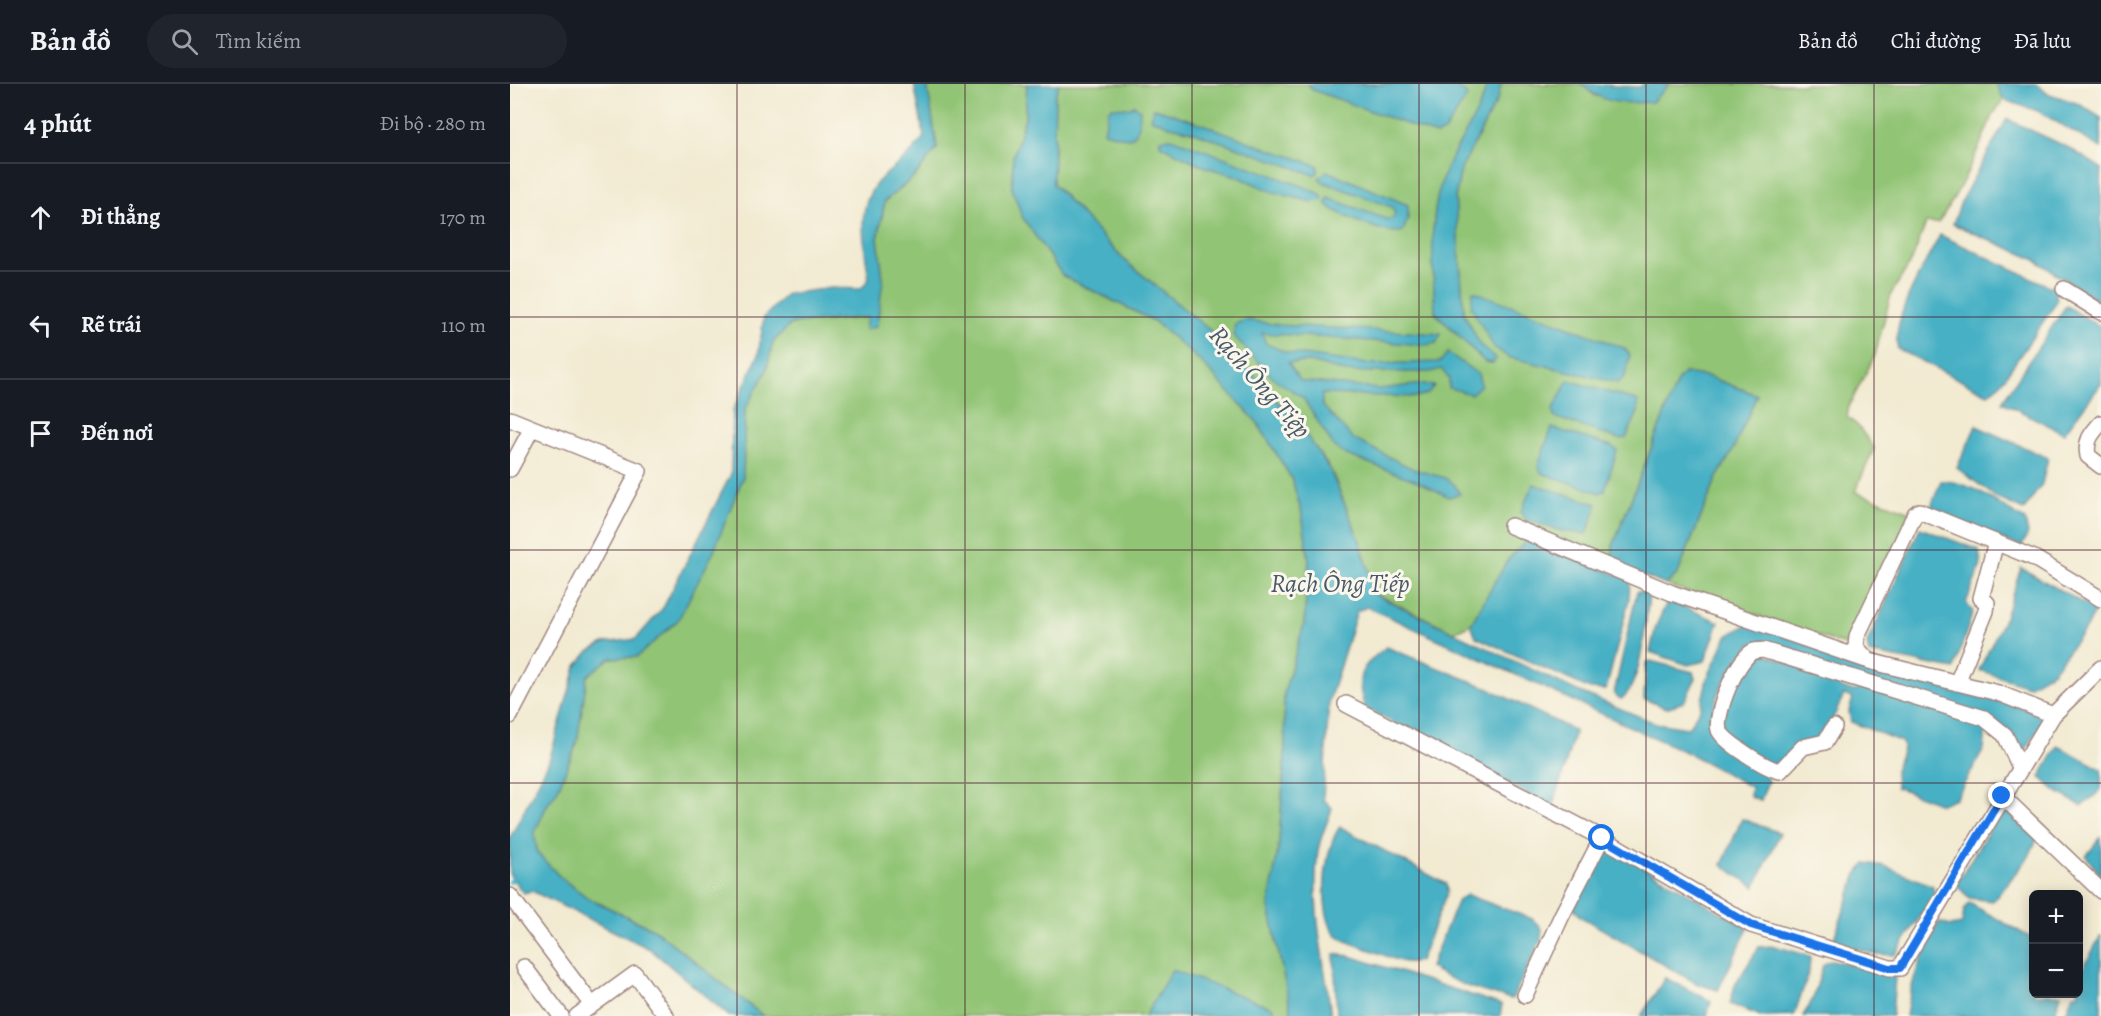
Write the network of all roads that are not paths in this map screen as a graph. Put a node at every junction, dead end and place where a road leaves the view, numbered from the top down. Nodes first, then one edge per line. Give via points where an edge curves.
1 (2064, 289) dead end
2 (2101, 312) edge
3 (510, 419) edge
4 (2101, 423) edge
5 (532, 428) junction
6 (2101, 466) edge
7 (510, 469) edge
8 (1511, 526) dead end
9 (1996, 542) junction
10 (2101, 599) edge
11 (1869, 661) junction
12 (2101, 668) edge
13 (1957, 683) junction
14 (1346, 704) dead end
15 (2053, 715) junction
16 (510, 716) edge
17 (1834, 727) dead end
18 (2020, 767) junction
19 (2002, 796) junction
20 (1602, 838) junction
21 (2101, 891) edge
22 (510, 896) edge
23 (524, 967) dead end
24 (1525, 995) dead end
25 (592, 1005) junction
26 (561, 1016) edge
27 (577, 1016) edge
28 (666, 1016) edge

1 - 2 street
3 - 5 street
4 - 6 street via 2086,446 2088,456
5 - 7 street
5 - 16 street via 639,471
8 - 11 street via 1672,593
9 - 10 street via 2034,558
9 - 11 street via 1917,513 1857,636 1856,647
9 - 13 street via 1981,598 1987,603 1986,610
11 - 13 street
12 - 15 street
13 - 15 street via 1998,693
14 - 20 street
15 - 18 street
17 - 18 street via 1825,742 1803,747 1780,771 1723,736 1718,720 1725,695 1744,659 1753,651 1763,651 1984,718 2005,735
18 - 19 street
19 - 20 street via 1900,968 1751,925
19 - 21 street
20 - 24 street
22 - 25 street
23 - 26 street
25 - 27 street
25 - 28 street via 635,974

